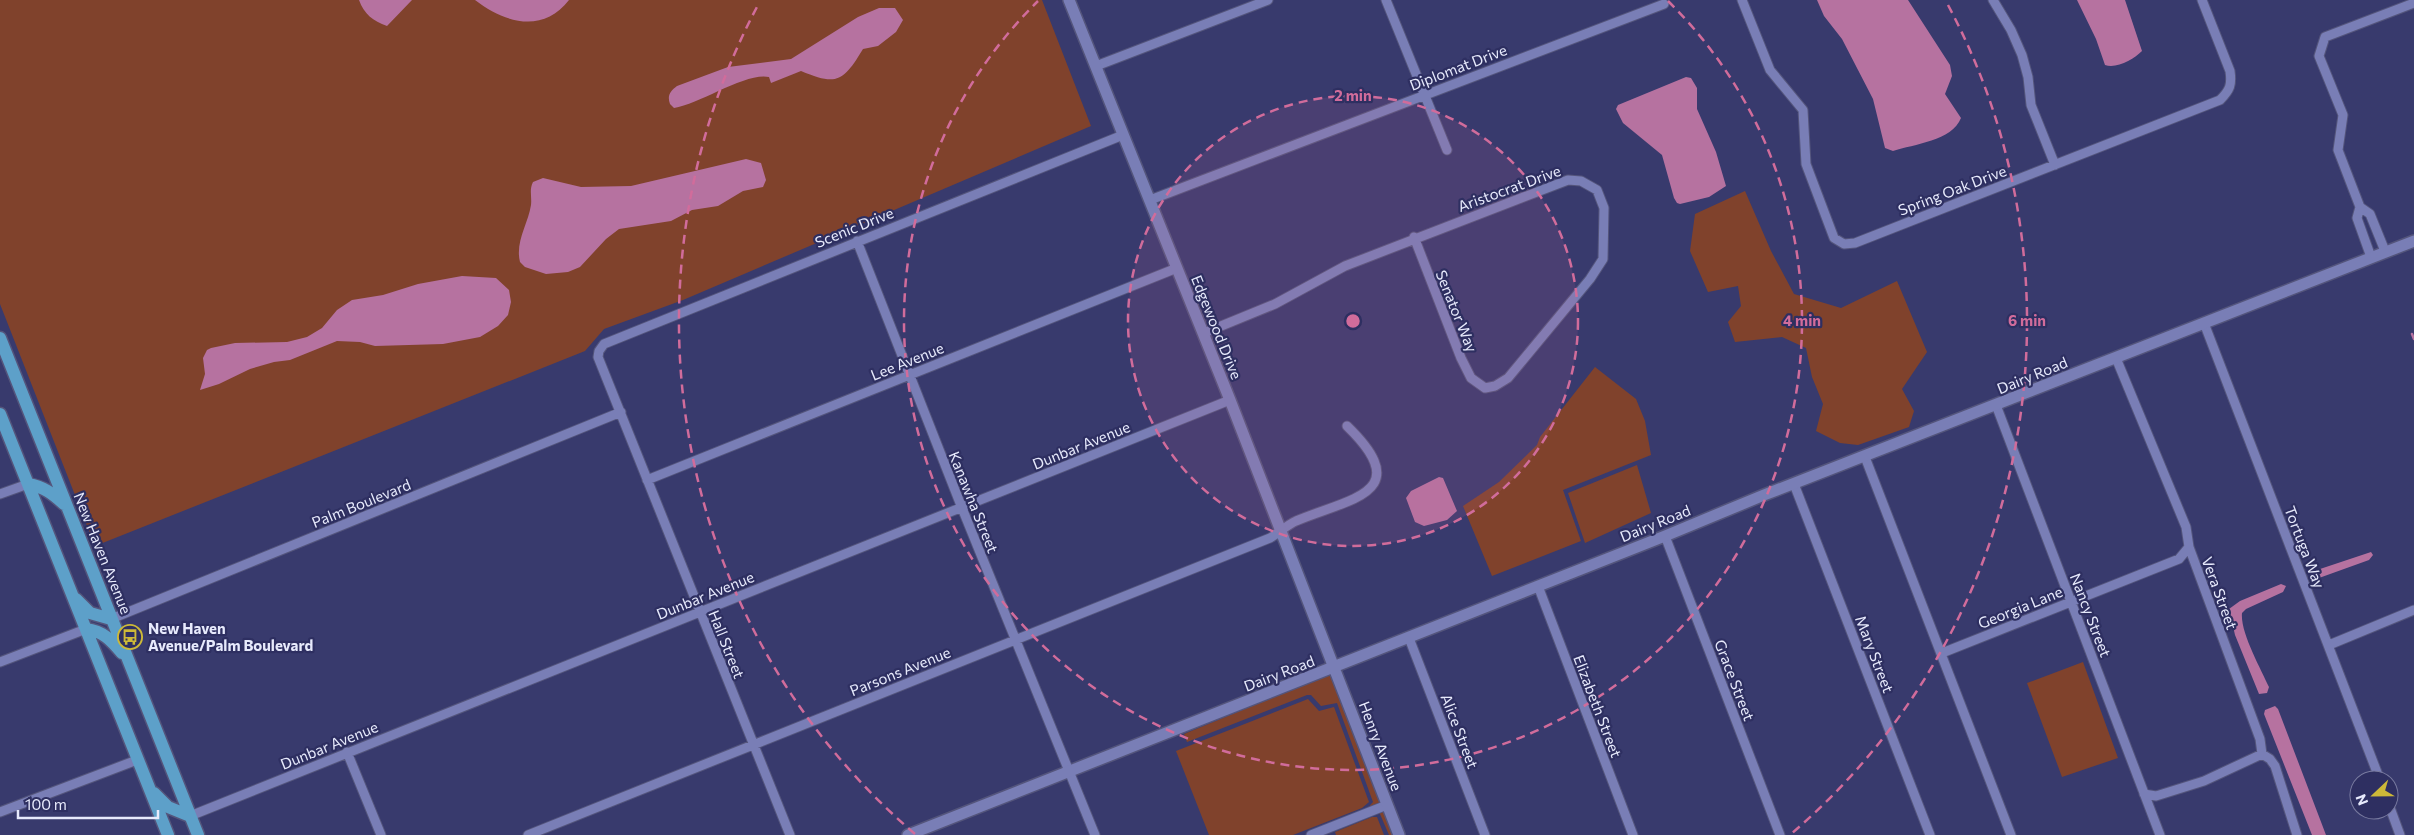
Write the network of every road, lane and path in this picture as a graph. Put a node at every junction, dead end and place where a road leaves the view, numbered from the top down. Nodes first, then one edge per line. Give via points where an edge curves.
1 (1069, 0) edge
2 (1268, 0) edge
3 (1386, 0) edge
4 (1742, 0) edge
5 (1992, 0) edge
6 (2202, 0) edge
7 (2414, 3) edge
8 (1664, 4) dead end
9 (1096, 66) junction
10 (1424, 95) junction
11 (1123, 135) junction
12 (1447, 150) dead end
13 (2055, 165) junction
14 (1150, 200) junction
15 (2360, 207) junction
16 (1414, 238) junction
17 (857, 241) junction
18 (2414, 241) edge
19 (2385, 251) junction
20 (2372, 257) junction
21 (1176, 268) junction
22 (2204, 323) junction
23 (1204, 333) junction
24 (0, 338) edge
25 (599, 351) joint
26 (2116, 358) junction
27 (910, 375) junction
28 (1485, 388) joint
29 (1230, 400) junction
30 (1996, 405) junction
31 (621, 412) junction
32 (0, 414) edge
33 (1347, 426) dead end
34 (1865, 457) junction
35 (647, 480) junction
36 (28, 484) junction
37 (1794, 484) junction
38 (0, 494) edge
39 (67, 508) junction
40 (962, 508) junction
41 (1282, 531) junction
42 (1665, 536) junction
43 (2189, 547) junction
44 (1538, 586) junction
45 (72, 595) junction
46 (2071, 601) junction
47 (2414, 610) edge
48 (699, 612) junction
49 (111, 619) junction
50 (86, 629) junction
51 (1409, 638) junction
52 (1015, 640) junction
53 (2329, 645) junction
54 (1942, 653) junction
55 (127, 658) junction
56 (0, 662) edge
57 (1335, 667) junction
58 (753, 745) junction
59 (347, 752) junction
60 (2262, 754) junction
61 (137, 760) junction
62 (2376, 770) edge
63 (1068, 772) junction
64 (149, 788) junction
65 (2144, 794) junction
66 (1388, 805) junction
67 (0, 812) edge
68 (190, 816) junction
69 (2394, 820) edge
70 (168, 835) edge
71 (198, 835) edge
72 (381, 835) edge
73 (528, 835) edge
74 (790, 835) edge
75 (908, 835) edge
76 (1094, 835) edge
77 (1310, 835) edge
78 (1399, 835) edge
79 (1485, 835) edge
80 (1633, 835) edge
81 (1780, 835) edge
82 (1930, 835) edge
83 (2011, 835) edge
84 (2160, 835) edge
85 (2297, 835) edge
86 (2400, 835) edge

1 - 9 street, Edgewood Drive
2 - 9 street
3 - 10 street
4 - 13 street, Spring Oak Drive via 1770,70 1803,110 1806,164 1834,238 1844,244 1855,243
5 - 13 street via 2012,30 2022,55 2032,105
6 - 13 street, Spring Oak Drive via 2230,71 2232,82 2229,90 2220,100
7 - 15 street via 2325,37 2319,56 2343,115 2338,150
8 - 10 street, Diplomat Drive
9 - 11 street, Edgewood Drive
10 - 12 street
10 - 14 street, Diplomat Drive
11 - 14 street, Edgewood Drive
11 - 17 street, Scenic Drive
14 - 21 street, Edgewood Drive
15 - 19 street via 2370,214
15 - 20 street via 2357,218
16 - 23 street, Aristocrat Drive via 1345,266 1275,304
16 - 28 street, Senator Way via 1464,366 1471,378
16 - 28 street, Aristocrat Drive via 1568,180 1581,180 1597,190 1604,208 1603,260 1508,378
17 - 25 street, Scenic Drive via 604,344
17 - 27 street, Kanawha Street
18 - 19 street, Dairy Road
19 - 20 street, Dairy Road
20 - 22 street, Dairy Road
21 - 23 street, Edgewood Drive
21 - 27 street, Lee Avenue
22 - 26 street, Dairy Road
22 - 53 street, Tortuga Way
23 - 29 street, Edgewood Drive
24 - 39 main road, New Haven Avenue
25 - 31 street, Hall Street via 598,357
26 - 30 street, Dairy Road
26 - 43 street, Vera Street via 2186,526
27 - 35 street, Lee Avenue
27 - 40 street, Kanawha Street
29 - 40 street, Dunbar Avenue
29 - 41 street, Edgewood Drive
30 - 34 street, Dairy Road
30 - 46 street, Nancy Street
31 - 35 street, Hall Street
31 - 49 street, Palm Boulevard
32 - 36 main road
33 - 41 street, Parsons Avenue via 1364,442 1374,461 1378,473 1376,484 1366,494 1293,522
34 - 37 street, Dairy Road
34 - 54 street
35 - 48 street, Hall Street
36 - 38 street
36 - 39 main road via 49,491
36 - 45 main road
37 - 42 street, Dairy Road
37 - 82 street, Mary Street
39 - 49 main road, New Haven Avenue
40 - 48 street, Dunbar Avenue
40 - 52 street, Kanawha Street
41 - 52 street, Parsons Avenue
41 - 57 street, Edgewood Drive
42 - 44 street, Dairy Road
42 - 81 street, Grace Street
43 - 46 street, Georgia Lane via 2179,559
43 - 60 street, Vera Street via 2260,739
44 - 51 street, Dairy Road
44 - 80 street, Elizabeth Street
45 - 49 main road via 90,613
45 - 50 main road
46 - 54 street, Georgia Lane
46 - 65 street, Nancy Street
47 - 53 street
48 - 58 street, Hall Street
48 - 59 street, Dunbar Avenue
49 - 55 main road, New Haven Avenue
50 - 55 main road via 97,630 107,636
50 - 56 street
50 - 61 main road
51 - 57 street, Dairy Road
51 - 79 street, Alice Street
52 - 58 street, Parsons Avenue
52 - 63 street, Kanawha Street
53 - 62 street, Tortuga Way
54 - 83 street
55 - 68 main road, New Haven Avenue
57 - 63 street, Dairy Road
57 - 66 street, Henry Avenue
58 - 73 street, Parsons Avenue
58 - 74 street, Hall Street
59 - 68 street, Dunbar Avenue
59 - 72 street
60 - 65 street via 2204,781 2156,796
60 - 85 street, Vera Street via 2275,766
61 - 64 main road
61 - 67 street
63 - 75 street, Dairy Road
63 - 76 street, Kanawha Street
64 - 68 main road via 168,807
64 - 70 main road
65 - 84 street, Nancy Street
66 - 77 street
66 - 78 street, Henry Avenue
68 - 71 main road, New Haven Avenue
69 - 86 street

